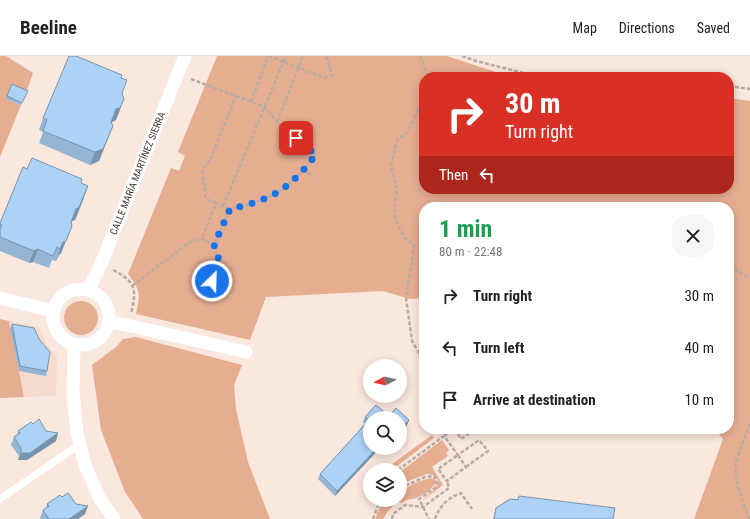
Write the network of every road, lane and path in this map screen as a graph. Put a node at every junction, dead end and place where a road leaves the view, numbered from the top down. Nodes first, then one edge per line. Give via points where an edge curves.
1 (185, 56) edge
2 (268, 56) edge
3 (286, 56) edge
4 (303, 56) edge
5 (326, 56) edge
6 (420, 56) edge
7 (462, 56) edge
8 (283, 62) junction
9 (298, 68) junction
10 (427, 72) edge
11 (520, 72) edge
12 (178, 73) junction
13 (734, 87) edge
14 (750, 89) edge
15 (236, 96) junction
16 (251, 102) junction
17 (265, 107) junction
18 (419, 109) edge
19 (277, 122) junction
20 (303, 169) junction
21 (313, 177) dead end
22 (216, 203) junction
23 (223, 206) junction
24 (230, 209) junction
25 (202, 240) junction
26 (214, 245) junction
27 (101, 264) junction
28 (734, 269) edge
29 (750, 278) edge
30 (132, 286) junction
31 (221, 289) dead end
32 (88, 290) junction
33 (0, 298) edge
34 (54, 311) junction
35 (108, 322) junction
36 (127, 325) junction
37 (74, 345) junction
38 (246, 352) dead end
39 (419, 353) edge
40 (750, 423) edge
41 (447, 434) edge
42 (458, 434) edge
43 (468, 434) edge
44 (444, 436) junction
45 (80, 444) junction
46 (458, 455) junction
47 (407, 463) edge
48 (466, 467) junction
49 (447, 481) junction
50 (407, 485) edge
51 (0, 499) edge
52 (377, 507) edge
53 (423, 507) junction
54 (472, 509) dead end
55 (114, 519) edge
56 (373, 519) edge
57 (392, 519) edge
58 (429, 519) edge
59 (435, 519) edge
60 (749, 519) edge

1 - 12 street, CALLE MARÍA MARTÍNEZ SIERRA
2 - 8 path
2 - 16 path
3 - 8 path
4 - 9 path
5 - 9 path via 332,75 326,78
6 - 10 path
7 - 11 path
8 - 9 path
8 - 17 path
9 - 19 path
12 - 15 path
12 - 27 street, CALLE MARÍA MARTÍNEZ SIERRA
13 - 14 path
15 - 16 path
15 - 22 path via 210,160 202,170 206,199
16 - 17 path
17 - 19 path
17 - 23 path
18 - 39 path via 407,132 397,140 392,165 397,190 394,210 397,223 404,237 414,246 406,298 412,341
19 - 20 path via 316,155
20 - 21 path
20 - 24 path via 292,182 270,197
22 - 23 path
22 - 25 path
23 - 24 path
24 - 26 path
25 - 26 path
25 - 30 path via 190,242
26 - 31 path via 220,263 212,281
27 - 30 path via 126,277
27 - 32 street, CALLE MARÍA MARTÍNEZ SIERRA
28 - 29 path
30 - 36 path via 135,294
32 - 34 street via 70,291 57,303
32 - 35 street via 104,302 109,314
33 - 34 street
34 - 37 street via 54,324 59,335
35 - 36 street
35 - 37 street via 103,334 92,343
36 - 38 street
37 - 45 street via 73,393
40 - 60 path via 735,464 738,487
41 - 44 path
42 - 43 path via 461,439
44 - 46 path
44 - 47 path
45 - 51 lane
45 - 55 street via 85,465 100,499
46 - 48 path
46 - 48 path via 479,440 488,451
46 - 49 path via 438,469
48 - 49 path
49 - 53 path via 449,488
50 - 53 path via 434,476 437,481 435,488 419,499
52 - 56 path
53 - 57 path via 405,505 393,514
53 - 58 path
54 - 59 path via 461,493 446,501

